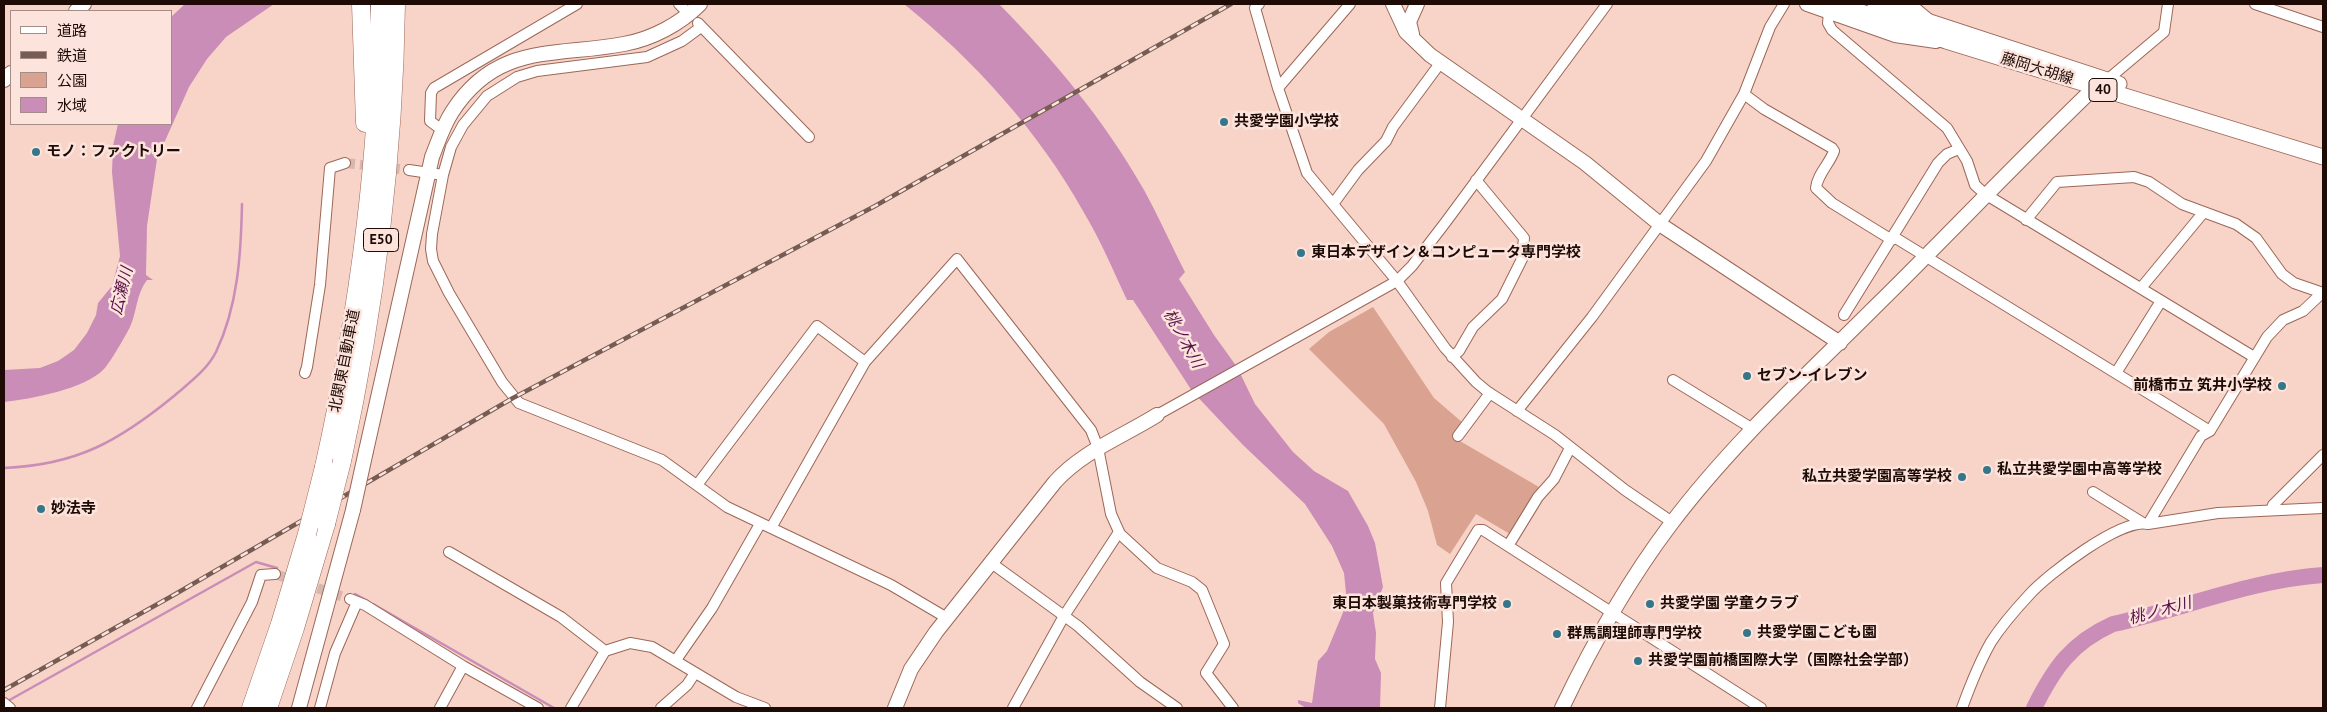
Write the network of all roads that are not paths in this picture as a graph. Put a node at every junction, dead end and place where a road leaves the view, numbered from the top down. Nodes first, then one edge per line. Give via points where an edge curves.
1 (361, 4) edge
2 (380, 4) edge
3 (577, 4) edge
4 (700, 4) edge
5 (1259, 4) edge
6 (1350, 4) edge
7 (1393, 4) edge
8 (1417, 4) edge
9 (1607, 4) edge
10 (1784, 4) edge
11 (1807, 4) edge
12 (1875, 4) edge
13 (1905, 4) edge
14 (2168, 4) edge
15 (2254, 4) edge
16 (1834, 8) edge
17 (390, 15) edge
18 (1931, 23) junction
19 (2323, 27) edge
20 (1415, 42) junction
21 (1440, 62) junction
22 (2101, 84) junction
23 (1278, 88) junction
24 (1744, 94) junction
25 (1521, 119) junction
26 (442, 130) junction
27 (809, 137) dead end
28 (2323, 146) edge
29 (1959, 149) junction
30 (2323, 157) edge
31 (344, 164) dead end
32 (409, 170) tunnel mouth
33 (428, 172) junction
34 (443, 175) junction
35 (1476, 180) junction
36 (1985, 194) junction
37 (1332, 204) junction
38 (2204, 213) junction
39 (2026, 220) junction
40 (1661, 225) junction
41 (1893, 238) junction
42 (1927, 255) junction
43 (1397, 281) junction
44 (2141, 288) junction
45 (2323, 293) edge
46 (2161, 301) junction
47 (354, 315) junction
48 (1844, 315) dead end
49 (1840, 342) junction
50 (1452, 357) junction
51 (2254, 357) junction
52 (865, 362) junction
53 (304, 373) dead end
54 (2116, 373) junction
55 (1673, 380) dead end
56 (1490, 393) junction
57 (1517, 411) junction
58 (1157, 415) joint
59 (1753, 429) junction
60 (2210, 431) junction
61 (1458, 436) dead end
62 (1098, 448) junction
63 (1570, 448) junction
64 (2323, 456) edge
65 (697, 485) junction
66 (2093, 492) dead end
67 (2323, 508) edge
68 (2271, 510) junction
69 (1672, 522) junction
70 (760, 524) junction
71 (2146, 524) junction
72 (771, 528) junction
73 (1119, 532) junction
74 (1508, 546) junction
75 (449, 552) dead end
76 (990, 562) junction
77 (275, 574) dead end
78 (1610, 613) junction
79 (1064, 616) junction
80 (947, 618) junction
81 (605, 651) junction
82 (676, 660) junction
83 (463, 666) junction
84 (695, 673) junction
85 (4, 702) edge
86 (10, 708) edge
87 (197, 708) edge
88 (251, 708) edge
89 (268, 708) edge
90 (299, 708) edge
91 (320, 708) edge
92 (440, 708) edge
93 (538, 708) edge
94 (571, 708) edge
95 (661, 708) edge
96 (765, 708) edge
97 (895, 708) edge
98 (1013, 708) edge
99 (1177, 708) edge
100 (1233, 708) edge
101 (1440, 708) edge
102 (1562, 708) edge
103 (1761, 708) edge
104 (1962, 708) edge

1 - 47 highway via 364,154
2 - 17 highway, 北関東自動車道 / E50
3 - 26 street via 434,88 430,121
4 - 26 street via 674,25 638,40 540,54 499,68 464,96
5 - 23 street via 1255,8
6 - 23 street
7 - 20 street via 1406,32
8 - 20 street via 1409,22
9 - 25 street
10 - 24 street via 1774,18
11 - 16 street
12 - 18 main road, 藤岡大胡線 / 40
13 - 18 street via 1926,15
14 - 22 street via 2164,32
15 - 19 street
16 - 22 main road, 藤岡大胡線 / 40
16 - 29 street via 1828,22 1832,30 1947,128
17 - 47 highway, 北関東自動車道 / E50
17 - 89 highway, 北関東自動車道 / E50, bridge via 390,146 370,320 326,524
18 - 22 main road, 藤岡大胡線 / 40
20 - 21 street
21 - 25 street
21 - 37 street via 1386,141
22 - 28 main road, 藤岡大胡線 / 40
22 - 30 main road, 藤岡大胡線 / 40
22 - 36 street
23 - 37 street via 1301,161
24 - 40 street via 1706,161
24 - 41 street via 1832,148 1832,159 1816,188 1832,203
25 - 35 street
25 - 40 street via 1585,164
26 - 33 street
27 - 34 street via 700,25 682,41 647,56 537,71 501,86 487,96 463,125 451,147
29 - 36 street via 1975,185
29 - 41 street via 1942,158
31 - 53 street via 330,168 320,285
32 - 33 street
33 - 34 street
33 - 90 street, bridge via 353,510
34 - 65 street via 431,254 449,293 513,398 527,408 662,460
35 - 43 street via 1412,266
35 - 50 street via 1524,238 1522,259 1502,299 1473,327
36 - 39 street
36 - 42 street
37 - 43 street
38 - 39 street via 2134,177 2057,182
38 - 44 street
38 - 45 street via 2236,224 2256,238 2282,274 2294,283
39 - 44 street
40 - 49 street
40 - 57 street
41 - 42 street
41 - 48 street
42 - 49 street
42 - 54 street
43 - 50 street
43 - 58 street
44 - 46 street
45 - 51 street via 2303,311 2283,320
46 - 51 street
46 - 54 street
47 - 88 highway, 北関東自動車道 / E50, bridge via 324,467 307,534
49 - 59 street
50 - 56 street
51 - 60 street
52 - 62 street via 957,259 1091,430
52 - 65 street via 817,326
52 - 72 street
54 - 60 street
55 - 59 street
56 - 57 street
56 - 61 street
57 - 63 street
58 - 62 street
59 - 69 street
60 - 71 street via 2201,436
62 - 73 street via 1107,499
62 - 76 street via 1070,466
63 - 69 street
63 - 74 street via 1554,479 1538,496
64 - 68 street via 2295,481
65 - 70 street via 727,507
66 - 71 street
67 - 68 street
68 - 71 street via 2208,514
69 - 78 street
70 - 72 street
70 - 82 street via 712,608
71 - 104 street via 2125,528 2100,540 2030,594 1992,642
72 - 80 street via 899,590
73 - 79 street
73 - 100 street via 1157,568 1192,582 1202,590 1224,644 1206,673
74 - 78 street
74 - 101 street via 1478,530 1446,582 1445,674
75 - 81 street via 561,617
76 - 79 street
76 - 80 street
77 - 87 street via 261,575 252,602
78 - 102 street
78 - 103 street
79 - 98 street
79 - 99 street via 1140,682
80 - 97 street via 911,669
81 - 82 street via 630,643 640,644
81 - 94 street
82 - 84 street
83 - 91 street via 354,600
83 - 92 street
83 - 93 street
84 - 95 street
84 - 96 street via 736,697
85 - 86 street

